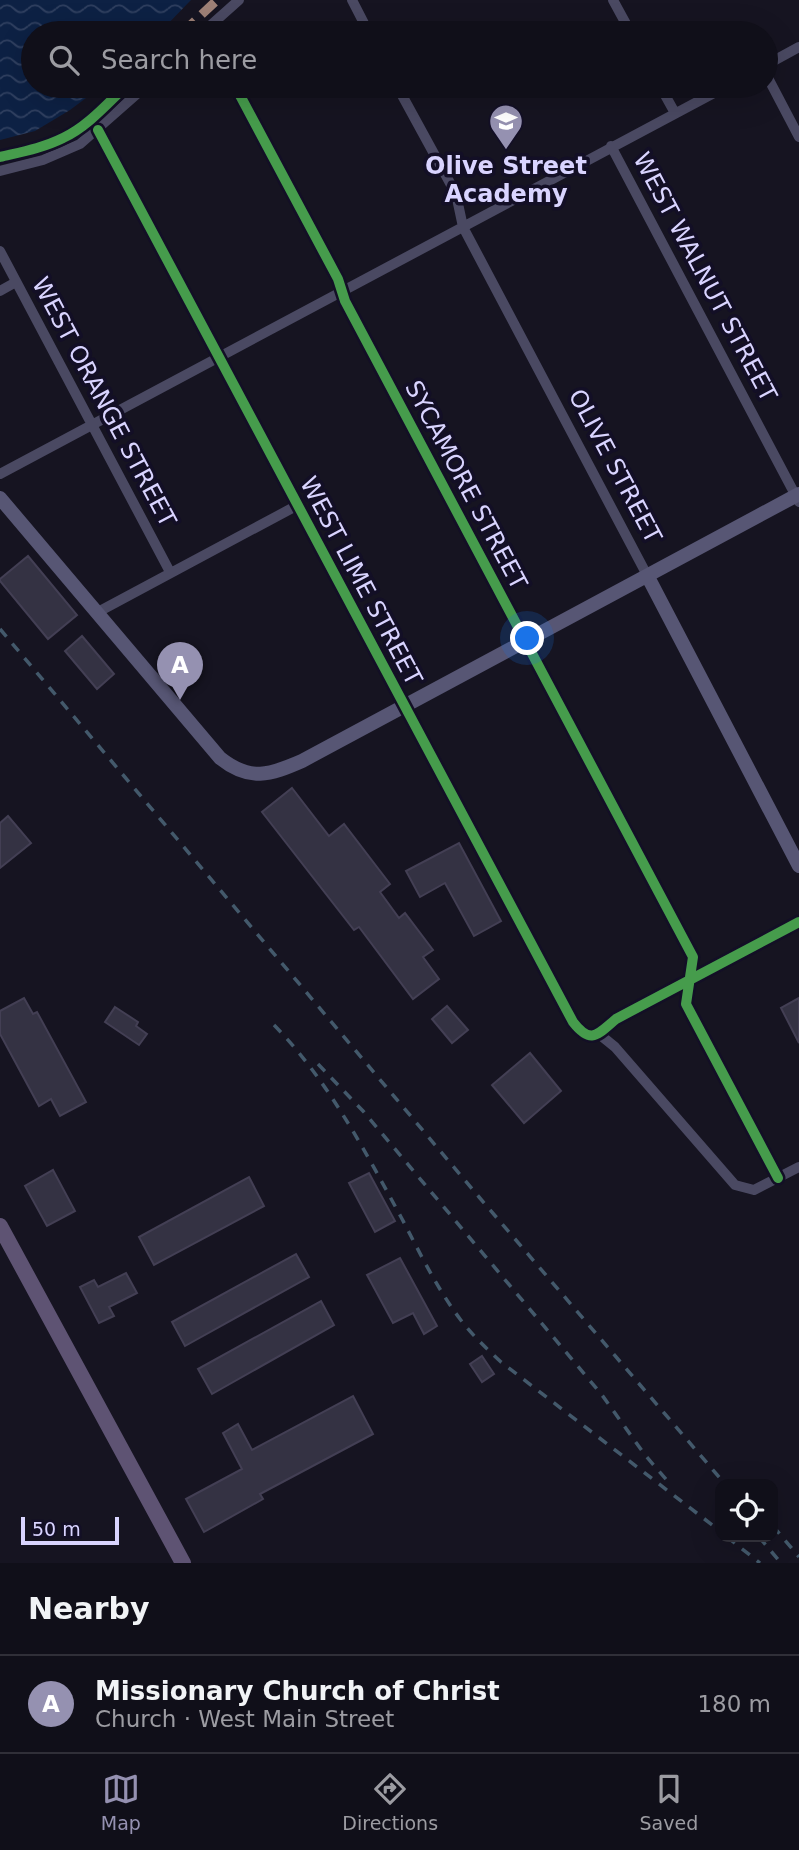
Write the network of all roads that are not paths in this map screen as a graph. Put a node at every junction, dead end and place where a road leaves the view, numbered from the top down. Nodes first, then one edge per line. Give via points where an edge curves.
1 (239, 0) edge
2 (352, 0) edge
3 (613, 0) edge
4 (217, 21) edge
5 (363, 21) edge
6 (624, 21) edge
7 (799, 47) edge
8 (778, 58) edge
9 (778, 97) edge
10 (133, 98) edge
11 (241, 98) edge
12 (404, 98) edge
13 (667, 98) edge
14 (704, 98) edge
15 (675, 113) junction
16 (98, 130) junction
17 (799, 137) edge
18 (611, 146) junction
19 (0, 171) edge
20 (463, 227) junction
21 (0, 251) edge
22 (16, 282) junction
23 (0, 291) edge
24 (342, 291) junction
25 (219, 356) junction
26 (91, 425) junction
27 (0, 474) edge
28 (0, 498) edge
29 (798, 498) edge
30 (296, 506) junction
31 (170, 572) junction
32 (648, 577) junction
33 (98, 612) junction
34 (526, 641) junction
35 (405, 706) junction
36 (799, 866) edge
37 (799, 922) edge
38 (691, 978) junction
39 (599, 1034) junction
40 (799, 1167) edge
41 (778, 1178) junction
42 (0, 1226) edge
43 (183, 1563) edge

1 - 4 street
2 - 5 street
3 - 6 street
7 - 8 street
9 - 17 street
10 - 16 street
11 - 24 street, SYCAMORE STREET
12 - 20 street, OLIVE STREET via 456,194
13 - 15 street
14 - 15 street
15 - 18 street
16 - 19 street via 62,153
16 - 25 street, WEST LIME STREET
18 - 20 street
18 - 29 street, WEST WALNUT STREET
20 - 24 street
20 - 32 street, OLIVE STREET
21 - 22 street, WEST ORANGE STREET
22 - 23 street
22 - 26 street, WEST ORANGE STREET
24 - 25 street
24 - 34 street, SYCAMORE STREET
25 - 26 street
25 - 30 street, WEST LIME STREET
26 - 27 street
26 - 31 street, WEST ORANGE STREET
28 - 33 main road
29 - 32 main road
30 - 31 street
30 - 35 street, WEST LIME STREET
31 - 33 street
32 - 34 main road
32 - 36 main road, OLIVE STREET
33 - 35 main road via 220,758 251,774 265,775 302,761
34 - 35 main road
34 - 38 street, SYCAMORE STREET via 693,957
35 - 39 street, WEST LIME STREET via 573,1022 584,1035
37 - 38 street
38 - 39 street via 616,1019
38 - 41 street, SYCAMORE STREET via 686,1004
39 - 41 street, WEST LIME STREET via 735,1185 754,1190
40 - 41 street
42 - 43 main road

